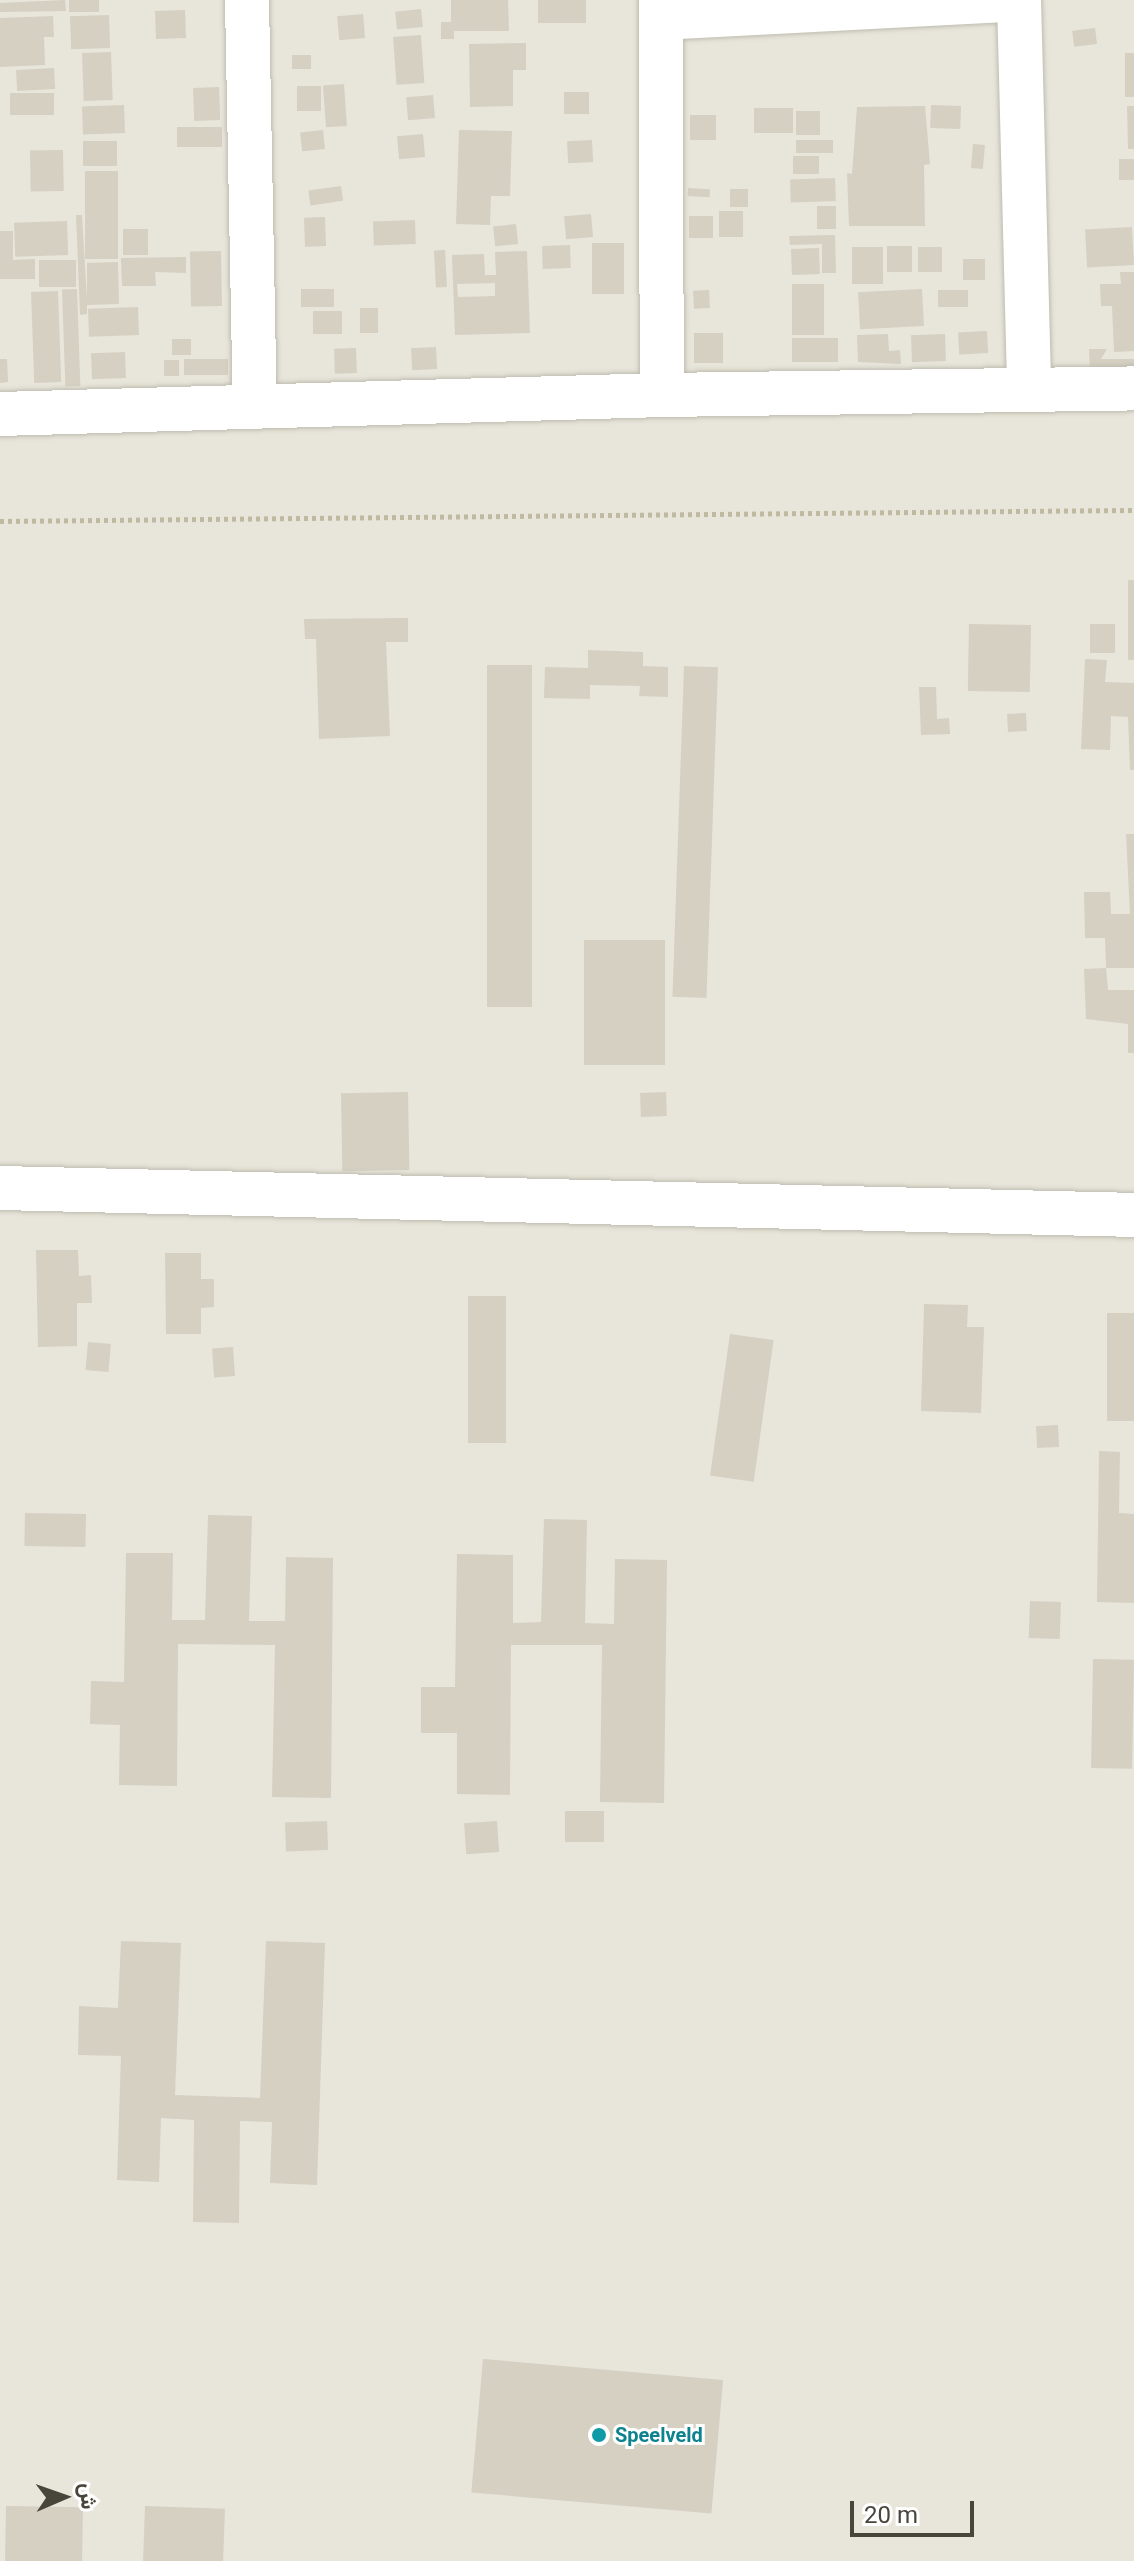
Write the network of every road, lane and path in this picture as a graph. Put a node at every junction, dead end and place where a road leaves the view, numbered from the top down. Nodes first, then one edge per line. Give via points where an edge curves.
1 (247, 0) edge
2 (1008, 0) edge
3 (1019, 0) edge
4 (661, 9) edge
5 (1134, 388) edge
6 (1029, 390) junction
7 (662, 395) junction
8 (255, 405) junction
9 (0, 414) edge
10 (1134, 510) edge
11 (0, 521) edge
12 (0, 1188) edge
13 (1134, 1215) edge

1 - 8 street
2 - 4 street
3 - 6 street
4 - 7 street
5 - 6 street
6 - 7 street
7 - 8 street
8 - 9 street
10 - 11 path
12 - 13 street

